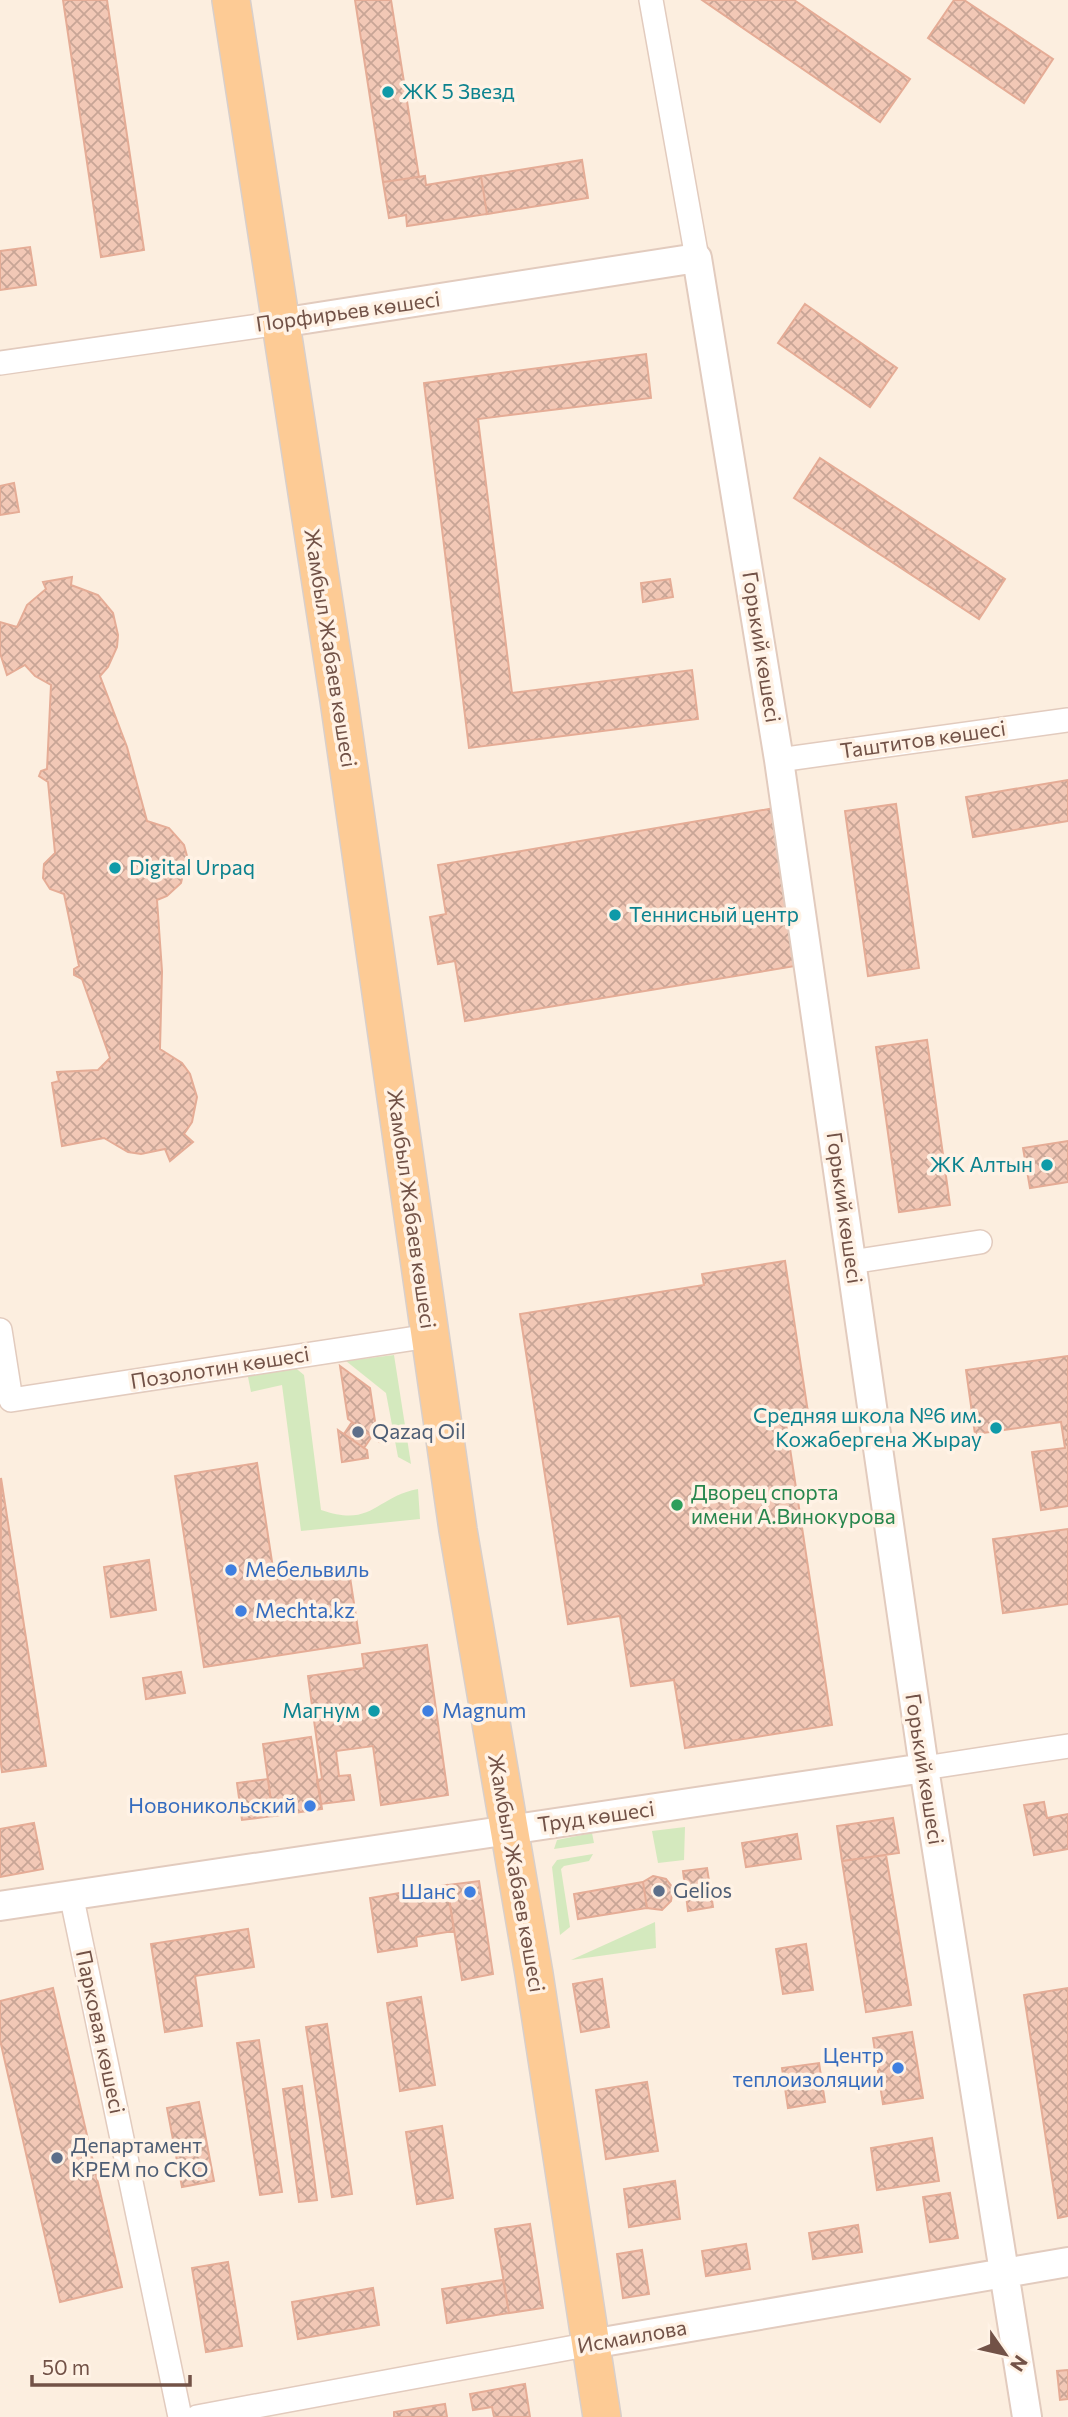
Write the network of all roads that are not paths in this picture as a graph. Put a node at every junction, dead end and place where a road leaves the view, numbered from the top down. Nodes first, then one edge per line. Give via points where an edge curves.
1 (231, 0) edge
2 (651, 0) edge
3 (696, 258) junction
4 (280, 323) junction
5 (0, 363) edge
6 (1068, 720) edge
7 (779, 760) junction
8 (980, 1242) dead end
9 (851, 1262) junction
10 (0, 1330) edge
11 (429, 1336) junction
12 (1068, 1746) edge
13 (924, 1768) junction
14 (507, 1829) junction
15 (71, 1894) junction
16 (0, 1906) edge
17 (1068, 2262) edge
18 (1004, 2273) junction
19 (591, 2344) junction
20 (180, 2417) edge
21 (197, 2417) edge
22 (602, 2417) edge
23 (1027, 2417) edge

1 - 4 main road, Жамбыл Жабаев көшесі
2 - 3 street, Горький көшесі
3 - 4 street, Порфирьев көшесі
3 - 7 street, Горький көшесі
4 - 5 street, Порфирьев көшесі
4 - 11 main road, Жамбыл Жабаев көшесі via 339,700
6 - 7 street, Таштитов көшесі
7 - 9 street, Горький көшесі
8 - 9 street
9 - 13 street, Горький көшесі
10 - 11 street, Позолотин көшесі via 10,1400
11 - 14 main road, Жамбыл Жабаев көшесі
12 - 13 street, Труд көшесі
13 - 14 street, Труд көшесі
13 - 18 street, Горький көшесі
14 - 15 street, Труд көшесі
14 - 19 main road, Жамбыл Жабаев көшесі
15 - 16 street, Труд көшесі
15 - 20 street, Парковая көшесі
17 - 18 street, Исмаилова
18 - 19 street, Исмаилова
18 - 23 street, Горький көшесі
19 - 21 street, Исмаилова
19 - 22 main road, Жамбыл Жабаев көшесі

